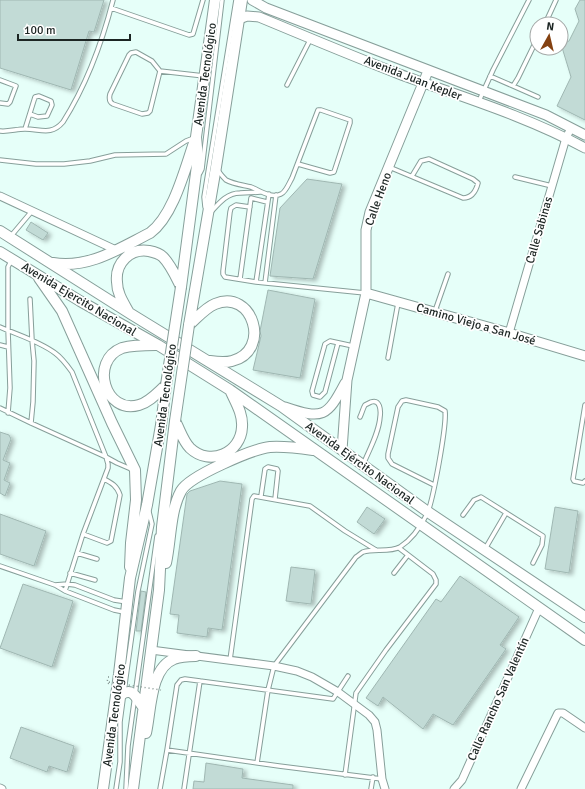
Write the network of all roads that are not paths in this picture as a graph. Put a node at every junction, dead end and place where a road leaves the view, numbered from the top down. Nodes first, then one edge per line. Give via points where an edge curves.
1 (113, 0) edge
2 (203, 0) edge
3 (215, 0) edge
4 (222, 0) edge
5 (236, 0) edge
6 (242, 0) edge
7 (252, 0) edge
8 (529, 0) edge
9 (556, 0) edge
10 (111, 8) junction
11 (548, 16) edge
12 (239, 19) junction
13 (311, 38) junction
14 (529, 55) edge
15 (160, 71) junction
16 (428, 71) junction
17 (205, 76) junction
18 (490, 76) junction
19 (0, 80) edge
20 (424, 82) junction
21 (287, 85) dead end
22 (513, 86) junction
23 (484, 92) junction
24 (538, 97) dead end
25 (478, 102) junction
26 (0, 103) edge
27 (30, 114) junction
28 (571, 128) junction
29 (25, 129) junction
30 (0, 131) edge
31 (585, 135) edge
32 (196, 136) junction
33 (566, 138) junction
34 (585, 148) edge
35 (0, 160) edge
36 (298, 164) junction
37 (216, 167) junction
38 (389, 167) junction
39 (412, 176) junction
40 (515, 177) dead end
41 (195, 183) junction
42 (552, 186) junction
43 (253, 188) junction
44 (260, 192) junction
45 (252, 193) junction
46 (268, 194) junction
47 (276, 195) junction
48 (0, 196) edge
49 (251, 198) junction
50 (267, 202) junction
51 (250, 207) junction
52 (32, 211) junction
53 (207, 218) junction
54 (0, 231) edge
55 (10, 237) junction
56 (116, 250) junction
57 (0, 252) edge
58 (12, 259) junction
59 (50, 263) junction
60 (36, 274) junction
61 (448, 274) dead end
62 (240, 279) junction
63 (256, 282) junction
64 (265, 283) junction
65 (181, 287) junction
66 (366, 293) junction
67 (30, 299) dead end
68 (398, 302) junction
69 (435, 312) junction
70 (131, 314) junction
71 (189, 325) junction
72 (0, 327) edge
73 (8, 330) junction
74 (509, 333) junction
75 (32, 340) junction
76 (338, 343) junction
77 (0, 345) edge
78 (158, 345) junction
79 (354, 346) junction
80 (8, 347) junction
81 (585, 356) edge
82 (388, 358) dead end
83 (209, 361) junction
84 (347, 380) junction
85 (166, 385) junction
86 (230, 390) junction
87 (281, 406) junction
88 (585, 406) edge
89 (0, 408) edge
90 (8, 412) junction
91 (360, 417) dead end
92 (175, 421) junction
93 (31, 423) junction
94 (342, 450) junction
95 (316, 451) junction
96 (106, 457) junction
97 (363, 466) junction
98 (135, 470) junction
99 (104, 479) junction
100 (585, 481) edge
101 (434, 485) junction
102 (260, 496) junction
103 (275, 499) junction
104 (147, 505) junction
105 (428, 512) junction
106 (506, 512) junction
107 (164, 513) junction
108 (463, 515) dead end
109 (421, 525) junction
110 (83, 534) junction
111 (399, 548) junction
112 (376, 550) junction
113 (484, 550) junction
114 (77, 553) junction
115 (408, 555) junction
116 (97, 559) dead end
117 (533, 564) dead end
118 (0, 566) edge
119 (70, 573) junction
120 (394, 573) dead end
121 (130, 578) junction
122 (95, 580) dead end
123 (67, 584) junction
124 (55, 585) junction
125 (159, 590) junction
126 (65, 591) junction
127 (127, 608) junction
128 (540, 608) junction
129 (585, 618) edge
130 (585, 640) edge
131 (150, 650) junction
132 (196, 656) junction
133 (230, 661) junction
134 (274, 666) junction
135 (348, 676) dead end
136 (200, 681) junction
137 (268, 690) junction
138 (124, 692) junction
139 (338, 692) junction
140 (135, 695) junction
141 (116, 699) junction
142 (354, 703) junction
143 (143, 707) junction
144 (585, 728) edge
145 (167, 750) junction
146 (190, 753) junction
147 (256, 763) junction
148 (136, 765) junction
149 (346, 775) junction
150 (373, 777) junction
151 (382, 779) junction
152 (103, 789) edge
153 (116, 789) edge
154 (126, 789) edge
155 (133, 789) edge
156 (160, 789) edge
157 (184, 789) edge
158 (372, 789) edge
159 (385, 789) edge
160 (454, 789) edge
161 (521, 789) edge

1 - 10 lane
2 - 10 lane via 193,34 189,35
3 - 17 main road, Avenida Tecnológico
4 - 41 lane via 202,169
5 - 53 lane via 204,197
6 - 12 main road, Avenida Tecnológico
7 - 16 street, Avenida Juan Kepler via 266,8
8 - 18 lane
9 - 11 lane
10 - 29 lane via 87,79 63,122 52,130
12 - 13 street, Avenida Juan Kepler via 247,16 259,17
12 - 37 main road, Avenida Tecnológico
13 - 20 street, Avenida Juan Kepler
13 - 21 lane
14 - 22 lane
15 - 15 lane via 152,60 136,52 131,53 110,94 110,100 113,104 142,114 148,113
15 - 17 lane
16 - 20 street, Calle Heno
16 - 23 street, Avenida Juan Kepler
17 - 32 main road, Avenida Tecnológico
18 - 22 lane
18 - 23 lane
19 - 26 lane via 16,86 10,102
20 - 25 street, Avenida Juan Kepler
20 - 38 street, Calle Heno
22 - 24 lane
23 - 25 lane
23 - 28 street, Avenida Juan Kepler via 546,115
25 - 33 street, Avenida Juan Kepler
27 - 27 lane via 38,117 47,116 51,101 36,96
27 - 29 lane
28 - 31 street, Avenida Juan Kepler
28 - 33 street, Calle Sabinas
29 - 30 lane
32 - 35 lane via 166,154 115,156 64,164
32 - 41 main road, Avenida Tecnológico via 198,158
32 - 56 main road via 180,185 160,224 150,233
33 - 34 street, Avenida Juan Kepler
33 - 42 street, Calle Sabinas
36 - 36 lane via 334,172 350,120 318,110
36 - 47 lane via 287,188 280,195
37 - 43 lane via 227,180
37 - 53 main road, Avenida Tecnológico
38 - 39 lane
38 - 66 street, Calle Heno via 368,221
39 - 39 lane via 463,198 472,196 478,183 429,159 421,161
40 - 42 lane
41 - 65 main road, Avenida Tecnológico
42 - 74 street, Calle Sabinas
43 - 44 lane
43 - 45 lane
44 - 45 lane
44 - 46 lane
45 - 49 lane
45 - 53 lane via 241,192 231,195 218,204
46 - 47 lane
46 - 50 lane
47 - 64 lane
48 - 52 street
49 - 50 lane
49 - 51 lane
50 - 63 lane
51 - 62 lane
51 - 62 lane via 236,205 230,212 223,274 225,277
52 - 55 lane
52 - 56 street
53 - 71 main road, Avenida Tecnológico
54 - 55 main road, Avenida Ejercito Nacional
55 - 59 main road, Avenida Ejercito Nacional
56 - 59 main road via 84,263
57 - 58 main road, Avenida Ejercito Nacional
58 - 60 main road, Avenida Ejercito Nacional
58 - 73 lane via 8,267
59 - 70 main road, Avenida Ejercito Nacional
60 - 78 main road, Avenida Ejercito Nacional
60 - 98 main road via 62,311
61 - 69 lane
62 - 63 lane
63 - 64 lane
64 - 66 lane
65 - 70 main road via 175,273 163,257 145,250 130,254 120,265 116,281 120,296
65 - 85 main road, Avenida Tecnológico, bridge
66 - 68 street, Camino Viejo a San José
66 - 79 street, Calle Heno
67 - 75 lane
68 - 69 street, Camino Viejo a San José
68 - 82 lane
69 - 74 street, Camino Viejo a San José
70 - 83 main road, Avenida Ejército Nacional
71 - 83 main road via 210,306 226,301 241,305 252,318 254,334 247,353 231,362
71 - 92 main road, Avenida Tecnológico, bridge
72 - 73 lane
73 - 75 lane
73 - 80 lane
74 - 81 street, Camino Viejo a San José
75 - 93 lane via 34,361
75 - 96 lane via 55,352 72,372
76 - 76 lane via 330,341 325,344 312,390 315,396 320,396 324,392
76 - 79 lane
77 - 80 lane
78 - 85 main road via 128,347 113,354 105,365 105,385 109,394 116,400 134,406 148,401
78 - 86 main road, Avenida Ejército Nacional
79 - 84 street, Calle Heno
80 - 90 lane
83 - 87 main road, Avenida Ejército Nacional
84 - 87 street, Calle Heno via 330,408 323,413 304,414
84 - 94 street, Calle Heno
85 - 104 main road, Avenida Tecnológico
86 - 92 main road via 242,418 242,426 238,443 226,454 210,456 196,452 189,447
86 - 95 main road, Avenida Ejército Nacional
87 - 94 main road, Avenida Ejército Nacional
88 - 100 lane via 572,479
89 - 90 lane
90 - 93 lane
91 - 97 lane via 365,405 374,401 380,406 378,428
92 - 107 main road, Avenida Tecnológico
93 - 96 lane
94 - 97 main road, Avenida Ejército Nacional
95 - 109 main road, Avenida Ejército Nacional
95 - 125 main road via 269,447 202,474 184,486 175,505
96 - 98 lane
96 - 99 lane via 108,468
97 - 105 main road, Avenida Ejército Nacional
98 - 121 main road via 136,500 129,556
99 - 110 lane
99 - 110 lane via 114,485 120,495 111,541 108,543
101 - 101 lane via 392,464 388,458 398,407 402,401 438,407 444,412
101 - 105 lane
102 - 103 lane
102 - 103 lane via 265,469 268,467 278,470
102 - 133 lane via 254,496 252,499
103 - 112 lane via 310,506
104 - 121 main road, Avenida Tecnológico
104 - 138 lane via 152,524 138,591
105 - 109 lane
105 - 113 main road, Avenida Ejército Nacional
106 - 108 lane via 479,497
106 - 113 lane
106 - 117 lane via 543,536 542,545
107 - 125 main road, Avenida Tecnológico
107 - 140 lane via 158,525
109 - 111 lane
109 - 128 main road, Avenida Ejército Nacional
110 - 114 lane
111 - 112 lane
111 - 115 lane
112 - 134 lane via 364,552 356,557
113 - 129 main road, Avenida Ejército Nacional
114 - 116 lane
114 - 119 lane
115 - 120 lane
115 - 142 lane via 433,574 436,584 356,693
118 - 124 lane
119 - 122 lane
119 - 123 lane
121 - 127 main road, Avenida Tecnológico
123 - 124 lane
123 - 126 lane
123 - 127 lane via 114,600
124 - 126 lane
125 - 131 main road, Avenida Tecnológico
126 - 127 lane via 114,610
127 - 141 main road, Avenida Tecnológico
128 - 130 main road, Avenida Ejército Nacional
128 - 160 street, Calle Rancho San Valentín via 462,780
131 - 132 street
131 - 143 main road, Avenida Tecnológico
132 - 133 street
132 - 148 main road via 175,659 161,670
133 - 134 street
134 - 137 lane
134 - 139 street via 298,671
135 - 139 lane
136 - 137 lane
136 - 145 lane via 185,679 177,685
136 - 146 lane
137 - 139 lane via 333,699
137 - 147 lane
138 - 140 main road
138 - 141 main road
138 - 153 lane
139 - 142 street
140 - 143 main road
140 - 154 lane via 128,746
141 - 152 main road, Avenida Tecnológico
142 - 149 lane
142 - 151 street via 375,722
143 - 148 main road, Avenida Tecnológico
144 - 161 street via 563,713 558,713
145 - 146 lane
145 - 156 lane
146 - 147 lane
146 - 157 lane
147 - 149 lane
148 - 155 main road, Avenida Tecnológico
149 - 150 lane
150 - 151 lane
150 - 158 lane
151 - 159 street

